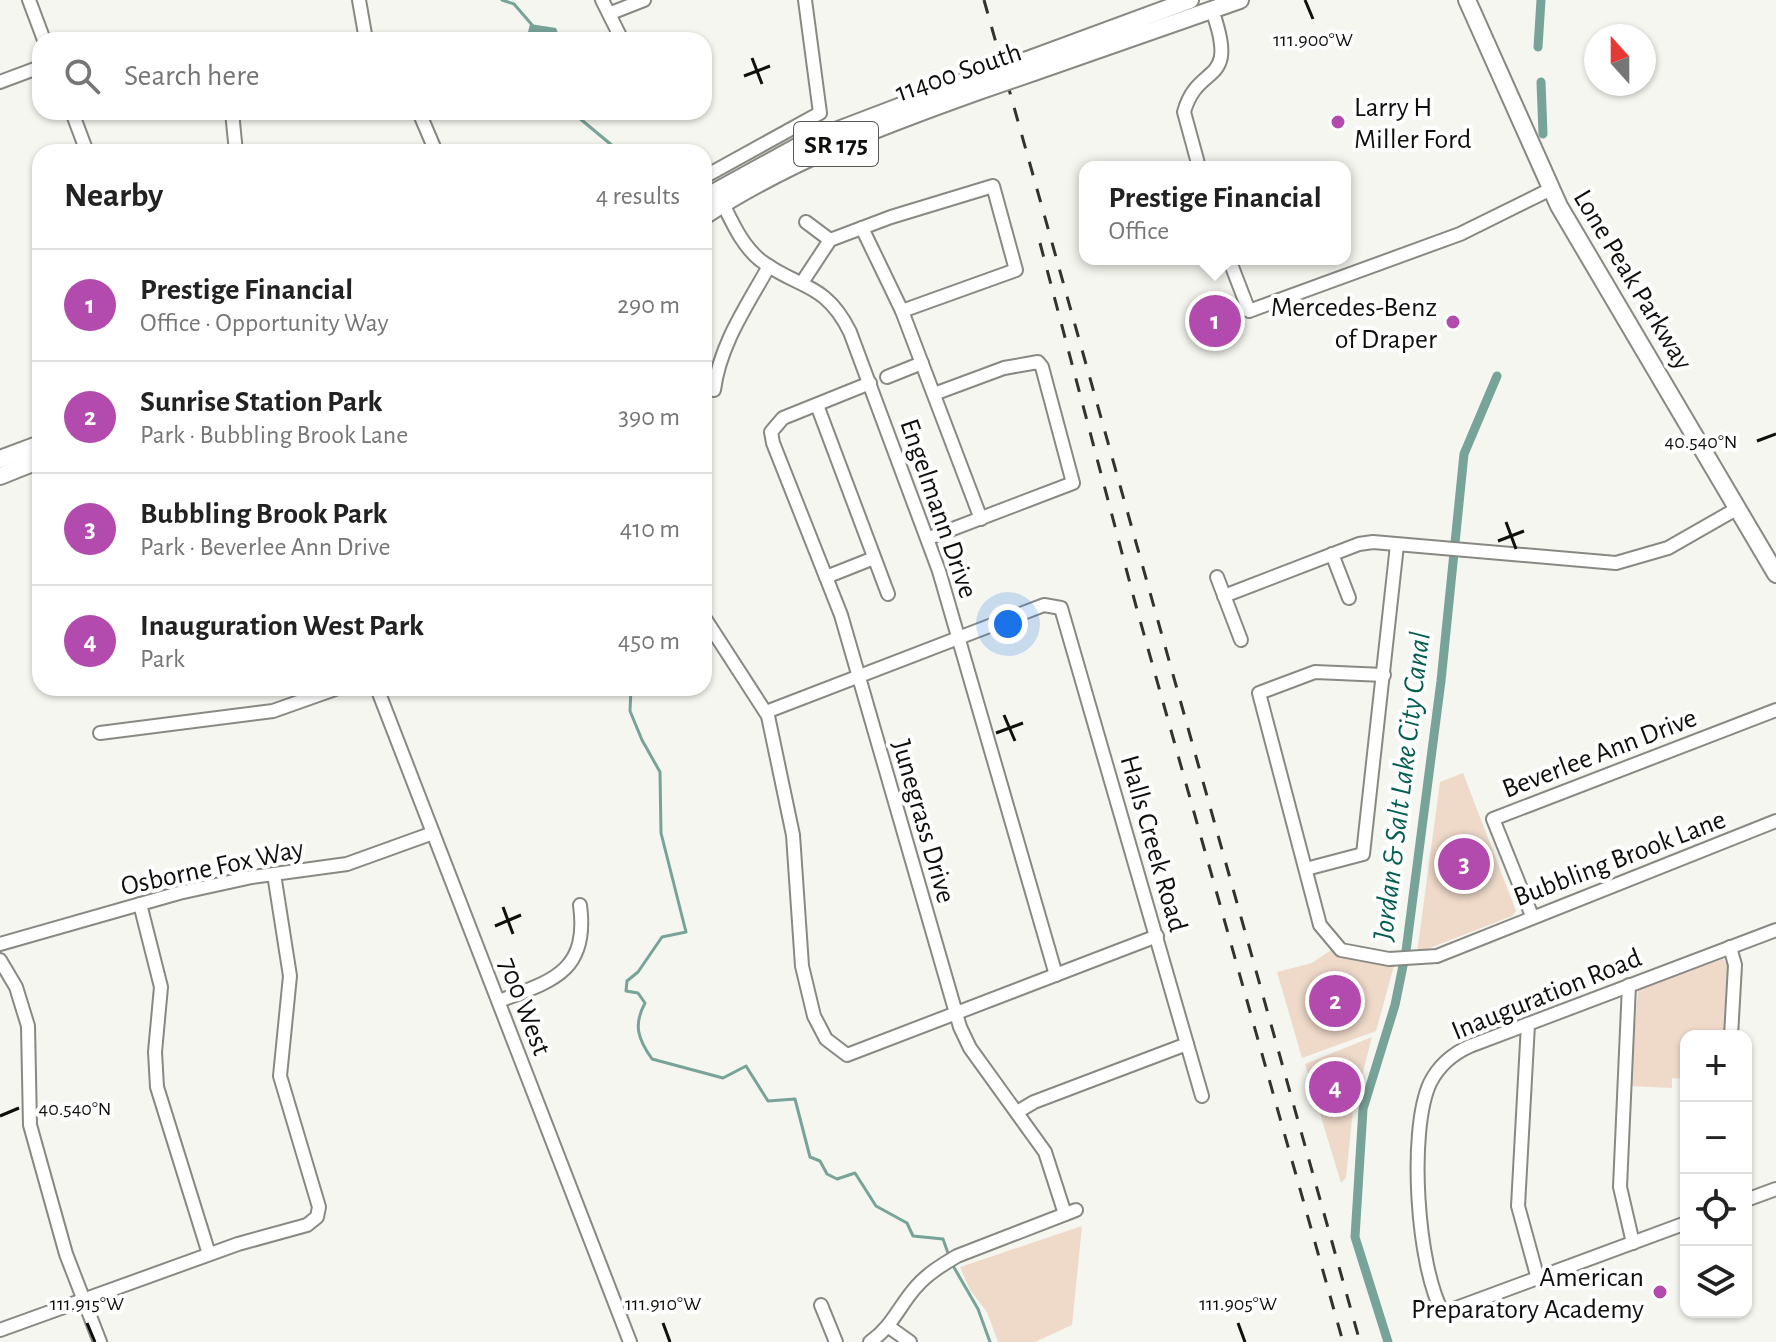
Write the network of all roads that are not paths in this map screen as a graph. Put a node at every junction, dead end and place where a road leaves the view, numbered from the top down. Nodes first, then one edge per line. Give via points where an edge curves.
1 (29, 0) edge
2 (359, 0) edge
3 (602, 0) edge
4 (644, 0) edge
5 (805, 0) edge
6 (1190, 0) edge
7 (1240, 0) edge
8 (1467, 0) edge
9 (1212, 10) junction
10 (611, 13) junction
11 (41, 32) edge
12 (365, 32) edge
13 (619, 32) edge
14 (1034, 65) junction
15 (32, 70) edge
16 (0, 82) edge
17 (974, 86) junction
18 (75, 120) edge
19 (233, 120) edge
20 (422, 120) edge
21 (84, 144) edge
22 (235, 144) edge
23 (433, 144) edge
24 (788, 151) junction
25 (1197, 161) edge
26 (712, 173) edge
27 (1551, 189) junction
28 (712, 194) edge
29 (723, 204) junction
30 (712, 211) edge
31 (806, 222) dead end
32 (862, 228) junction
33 (830, 240) junction
34 (1231, 265) edge
35 (769, 266) junction
36 (803, 281) junction
37 (902, 311) junction
38 (922, 363) junction
39 (887, 377) dead end
40 (870, 383) junction
41 (714, 390) dead end
42 (934, 394) junction
43 (817, 405) junction
44 (32, 447) edge
45 (0, 459) edge
46 (32, 463) edge
47 (0, 476) edge
48 (1738, 508) junction
49 (981, 519) junction
50 (929, 538) junction
51 (1397, 545) junction
52 (1332, 554) junction
53 (874, 558) junction
54 (1776, 574) edge
55 (826, 577) junction
56 (1217, 577) dead end
57 (888, 594) dead end
58 (1224, 596) junction
59 (1349, 598) dead end
60 (712, 629) edge
61 (959, 638) junction
62 (1241, 640) dead end
63 (1384, 675) junction
64 (859, 676) junction
65 (315, 696) edge
66 (380, 696) edge
67 (1776, 710) edge
68 (766, 712) junction
69 (100, 733) dead end
70 (1776, 821) edge
71 (433, 833) junction
72 (1306, 869) junction
73 (274, 874) junction
74 (140, 904) junction
75 (580, 905) dead end
76 (1532, 916) junction
77 (1776, 930) edge
78 (1157, 936) junction
79 (0, 944) edge
80 (1730, 947) junction
81 (0, 960) edge
82 (1056, 975) junction
83 (1629, 985) junction
84 (499, 1001) junction
85 (955, 1013) junction
86 (1528, 1024) junction
87 (1731, 1030) edge
88 (1187, 1044) junction
89 (1202, 1096) dead end
90 (1017, 1112) junction
91 (1776, 1189) edge
92 (1752, 1198) edge
93 (1680, 1225) edge
94 (1633, 1243) junction
95 (209, 1254) junction
96 (1538, 1279) junction
97 (85, 1301) junction
98 (821, 1305) dead end
99 (889, 1327) junction
100 (0, 1330) edge
101 (100, 1342) edge
102 (630, 1342) edge
103 (836, 1342) edge
104 (870, 1342) edge
105 (910, 1342) edge

1 - 11 street
2 - 12 street
3 - 10 street
4 - 10 street
5 - 26 street via 820,113
6 - 14 main road, 11400 South / SR 175
7 - 9 main road, 11400 South / SR 175
8 - 27 main road, Lone Peak Parkway
9 - 14 main road, 11400 South / SR 175
9 - 25 street via 1222,56 1184,112
10 - 13 street
14 - 17 main road, 11400 South / SR 175, bridge
15 - 16 street
17 - 24 main road, 11400 South / SR 175
17 - 29 main road, 11400 South / SR 175 via 788,166
18 - 21 street
19 - 22 street
20 - 23 street
24 - 28 main road, 11400 South / SR 175
24 - 29 main road via 724,194
27 - 34 street via 1460,234 1249,311
27 - 48 main road, Lone Peak Parkway
29 - 30 main road, 11400 South / SR 175
29 - 35 street, Engelmann Drive via 741,240
31 - 33 street
32 - 33 street
32 - 37 street
32 - 37 street via 993,186 1016,270
33 - 36 street
35 - 36 street, Engelmann Drive
35 - 41 street via 726,343
36 - 40 street, Engelmann Drive via 839,312
37 - 38 street
38 - 39 street
38 - 42 street
40 - 43 street
40 - 50 street, Engelmann Drive
42 - 49 street
42 - 49 street via 1004,368 1038,362 1042,367 1073,483
43 - 53 street
43 - 55 street, Junegrass Drive via 775,425 771,432
44 - 45 main road
46 - 47 main road
48 - 51 street via 1668,548 1616,563
48 - 54 main road, Lone Peak Parkway
49 - 50 street
50 - 61 street, Engelmann Drive
51 - 52 street via 1359,544
51 - 63 street
52 - 58 street
52 - 59 street
53 - 55 street
53 - 57 street
55 - 64 street, Junegrass Drive
56 - 58 street
58 - 62 street
60 - 68 street
61 - 64 street
61 - 78 street, Halls Creek Road via 1047,604 1065,614
61 - 82 street, Engelmann Drive
63 - 72 street via 1363,854
63 - 72 street via 1315,672 1259,693
64 - 68 street
64 - 85 street, Junegrass Drive
65 - 69 street via 273,711
66 - 71 street, 700 West
67 - 76 street, Beverlee Ann Drive via 1493,819
68 - 85 street via 793,835 802,966 814,1016 826,1039 847,1055
70 - 76 street, Bubbling Brook Lane
71 - 73 street, Osborne Fox Way via 347,864
71 - 84 street, 700 West
72 - 76 street, Bubbling Brook Lane via 1320,925 1341,950 1403,958 1437,956
73 - 74 street, Osborne Fox Way
73 - 95 street via 290,976 280,1076 319,1207 307,1225
74 - 79 street, Osborne Fox Way
74 - 95 street via 161,987 155,1060 159,1096
75 - 84 street via 581,941 566,969 547,983
77 - 80 street, Inauguration Road
78 - 82 street
78 - 88 street, Halls Creek Road
80 - 83 street, Inauguration Road
80 - 87 street via 1735,965
81 - 97 street via 24,1006 30,1125 66,1254
82 - 85 street
83 - 86 street, Inauguration Road
83 - 94 street via 1620,1187
84 - 102 street, 700 West
85 - 90 street, Junegrass Drive via 970,1048
86 - 96 street via 1518,1206
86 - 96 street, Inauguration Road via 1470,1046 1449,1058 1434,1076 1425,1098 1419,1226 1443,1313
88 - 89 street, Halls Creek Road
88 - 90 street
90 - 99 street, Junegrass Drive via 1048,1159 1071,1212 957,1256 920,1283
91 - 92 street
93 - 94 street
94 - 96 street
95 - 97 street
97 - 100 street
97 - 101 street
98 - 103 street
99 - 104 street
99 - 105 street

